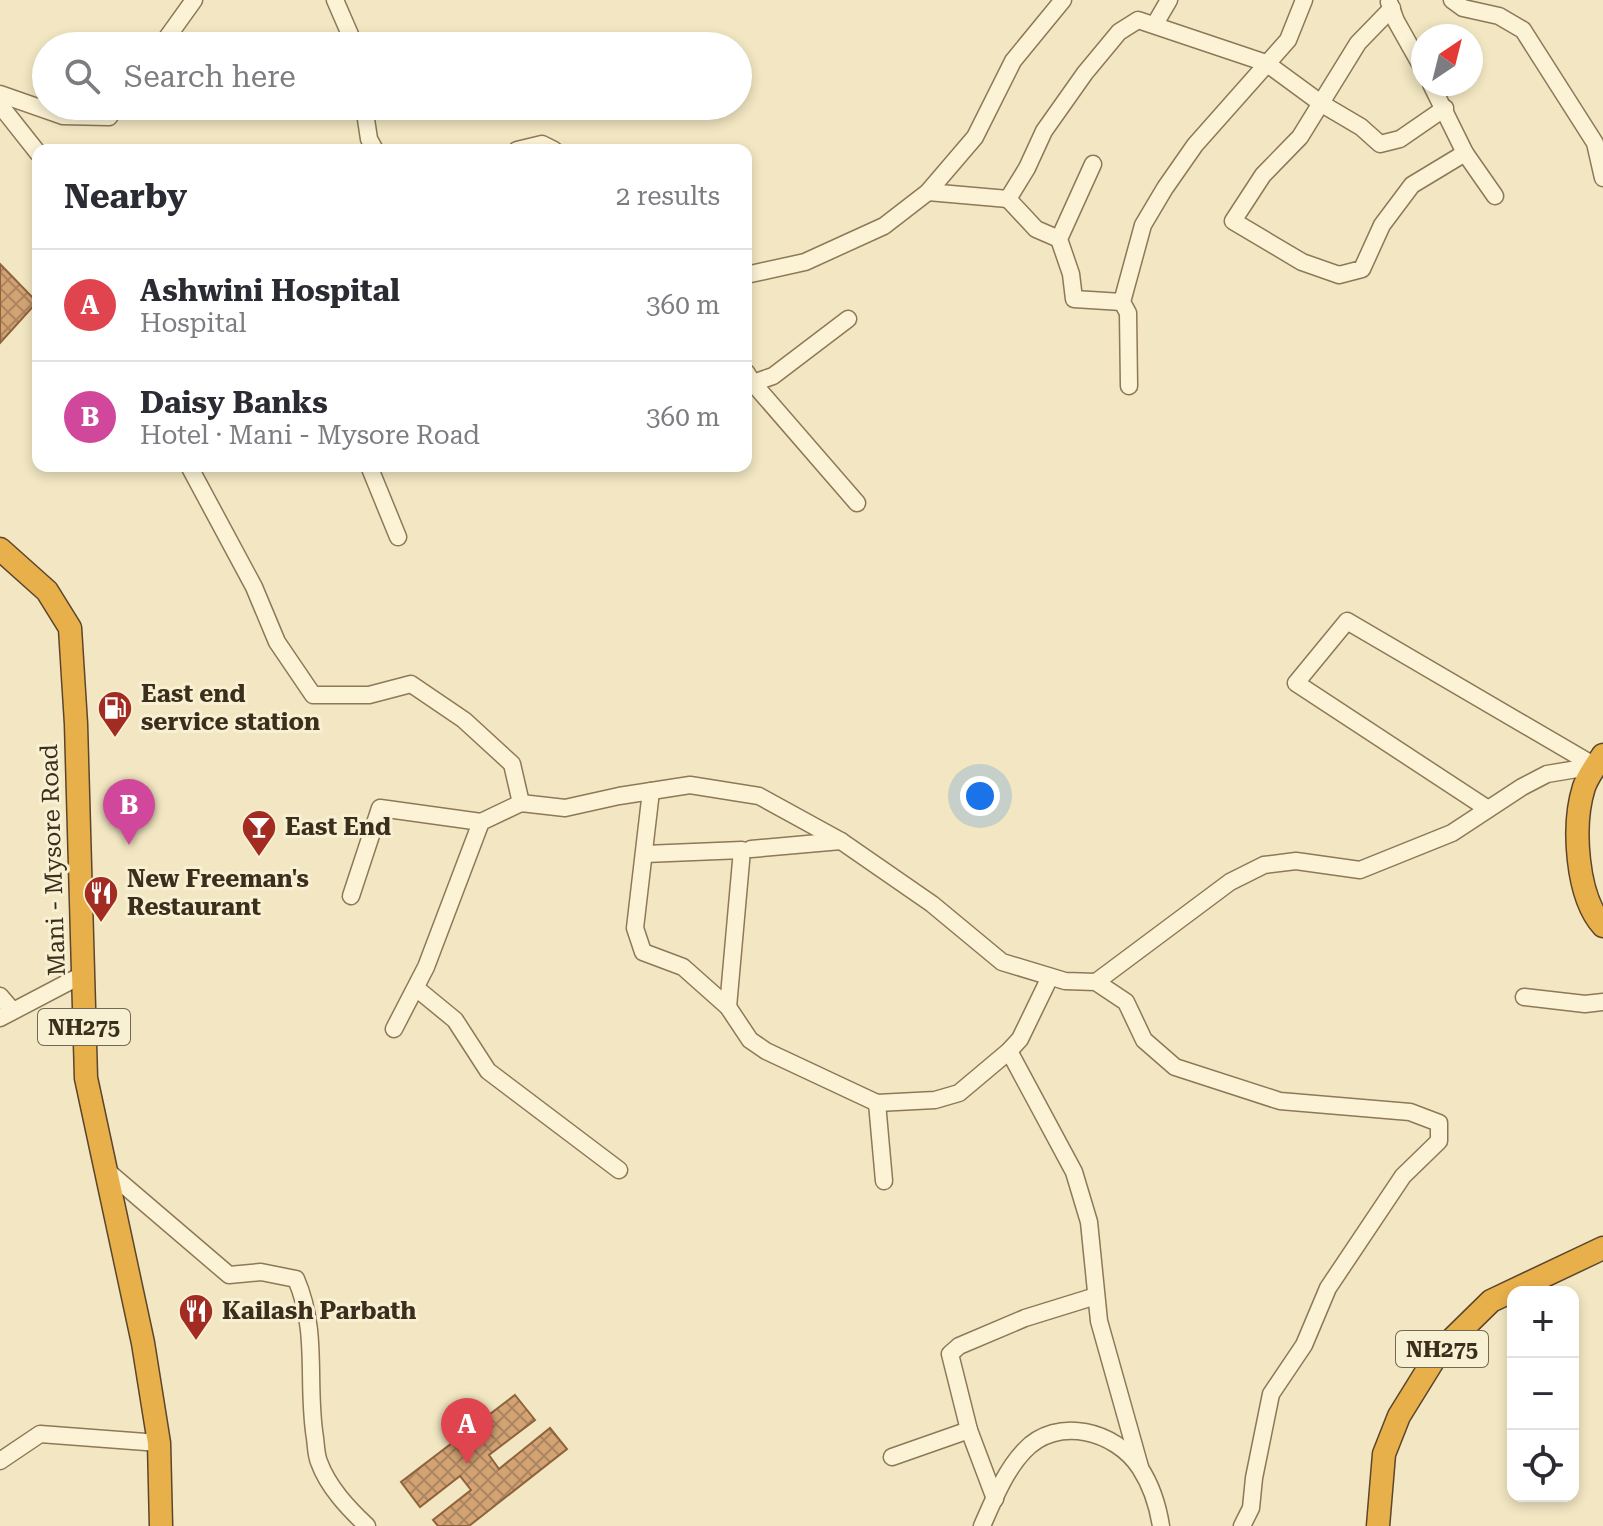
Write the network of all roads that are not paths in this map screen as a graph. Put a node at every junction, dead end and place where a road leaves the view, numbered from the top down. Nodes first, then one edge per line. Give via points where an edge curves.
1 (194, 0) edge
2 (335, 0) edge
3 (1063, 0) edge
4 (1169, 0) edge
5 (1304, 0) edge
6 (1452, 0) edge
7 (1390, 4) edge
8 (1155, 24) junction
9 (171, 32) edge
10 (349, 32) edge
11 (1411, 45) edge
12 (1266, 63) junction
13 (0, 94) edge
14 (1438, 96) edge
15 (1322, 104) junction
16 (0, 105) edge
17 (32, 105) edge
18 (1445, 108) junction
19 (366, 120) edge
20 (372, 144) edge
21 (32, 145) edge
22 (1465, 153) junction
23 (1093, 164) dead end
24 (1603, 178) edge
25 (928, 192) junction
26 (1495, 196) dead end
27 (1008, 199) junction
28 (1059, 239) junction
29 (752, 274) edge
30 (1122, 302) junction
31 (848, 319) dead end
32 (752, 378) edge
33 (752, 380) edge
34 (1129, 386) dead end
35 (192, 472) edge
36 (371, 472) edge
37 (857, 503) dead end
38 (398, 537) dead end
39 (0, 549) edge
40 (1599, 760) edge
41 (651, 791) junction
42 (521, 803) junction
43 (1488, 809) junction
44 (481, 822) junction
45 (841, 841) junction
46 (751, 849) dead end
47 (645, 854) junction
48 (351, 896) dead end
49 (1603, 926) edge
50 (82, 975) junction
51 (1050, 977) junction
52 (1096, 982) junction
53 (416, 988) junction
54 (0, 996) edge
55 (1524, 997) dead end
56 (1603, 1002) edge
57 (728, 1007) junction
58 (6, 1014) edge
59 (394, 1029) dead end
60 (1009, 1051) junction
61 (877, 1103) junction
62 (105, 1169) junction
63 (619, 1170) dead end
64 (884, 1181) dead end
65 (1603, 1248) edge
66 (1096, 1296) junction
67 (969, 1430) junction
68 (159, 1443) junction
69 (892, 1457) dead end
70 (0, 1461) edge
71 (1140, 1467) junction
72 (995, 1499) junction
73 (161, 1526) edge
74 (367, 1526) edge
75 (982, 1526) edge
76 (1161, 1526) edge
77 (1242, 1526) edge
78 (1378, 1526) edge

1 - 9 street
2 - 10 street
3 - 25 street via 1013,61 975,137
4 - 8 street
5 - 12 street via 1288,40
6 - 24 street via 1523,30 1595,143
7 - 11 street
7 - 15 street via 1358,43
8 - 12 street
8 - 27 street via 1138,20 1119,32 1044,131
12 - 15 street
12 - 30 street via 1165,188 1143,225
13 - 17 street
14 - 18 street
15 - 18 street via 1380,144 1400,139
15 - 22 street via 1233,221 1326,271 1339,275 1362,269 1382,225 1412,185
16 - 21 street
18 - 22 street
19 - 20 street
22 - 26 street
23 - 28 street
25 - 27 street
25 - 29 street via 884,226 805,262
27 - 28 street via 1036,229
28 - 30 street via 1074,299
30 - 34 street via 1128,313
31 - 32 street via 773,376
33 - 37 street
35 - 42 street via 277,642 313,695 369,695 411,684 464,720 512,764
36 - 38 street
39 - 50 highway, Mani - Mysore Road / NH275 via 47,591 70,628
40 - 43 street via 1547,774
40 - 43 street via 1347,621 1296,683
40 - 49 highway via 1584,787 1576,840 1585,888
41 - 42 street via 565,808
41 - 45 street via 690,785 759,796
41 - 47 street
42 - 44 street
43 - 52 street via 1452,833 1360,870 1296,861 1264,865 1230,882
44 - 48 street via 380,808
44 - 53 street
45 - 46 street
45 - 51 street via 932,904 1002,962
47 - 57 street via 635,928 643,952 683,967
47 - 57 street via 742,850
50 - 58 street
50 - 62 highway, Mani - Mysore Road / NH275 via 86,1078
51 - 52 street
51 - 60 street
52 - 77 street via 1126,1002 1144,1040 1175,1067 1280,1101 1410,1112 1439,1123 1439,1141 1403,1176 1328,1288 1304,1345 1271,1394 1251,1508
53 - 59 street
53 - 63 street via 455,1020 488,1071
54 - 58 street
55 - 56 street
57 - 61 street via 750,1040 766,1051
60 - 61 street via 959,1093 935,1100
60 - 66 street via 1074,1172 1089,1222
61 - 64 street
62 - 68 highway, Mani - Mysore Road / NH275
62 - 74 street via 229,1275 261,1272 296,1279 307,1304 319,1462 342,1502
65 - 78 highway, NH275 via 1491,1301 1438,1353 1399,1416 1384,1454
66 - 67 street via 1025,1318 950,1354
66 - 71 street
67 - 69 street
67 - 72 street
68 - 70 street via 40,1434
68 - 73 highway, Mani - Mysore Road / NH275
71 - 72 street via 1113,1441 1081,1430 1051,1433 1025,1450
71 - 76 street
72 - 75 street

